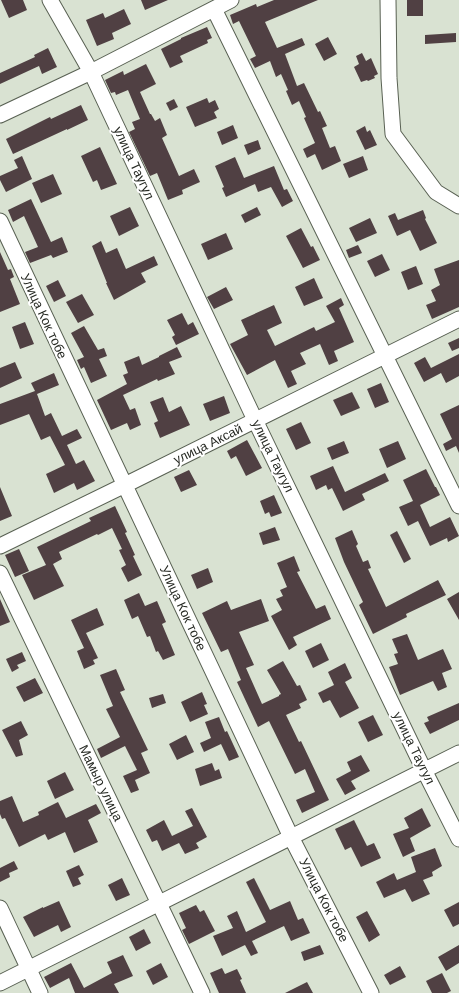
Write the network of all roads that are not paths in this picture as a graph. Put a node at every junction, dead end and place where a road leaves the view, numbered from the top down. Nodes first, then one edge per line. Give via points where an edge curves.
1 (50, 0) edge
2 (232, 0) edge
3 (388, 0) edge
4 (214, 9) junction
5 (91, 72) junction
6 (0, 115) edge
7 (459, 206) edge
8 (0, 222) edge
9 (459, 319) edge
10 (385, 356) junction
11 (255, 420) junction
12 (125, 485) junction
13 (459, 506) edge
14 (0, 546) edge
15 (0, 574) edge
16 (459, 753) edge
17 (424, 770) junction
18 (291, 836) junction
19 (459, 839) edge
20 (159, 903) junction
21 (0, 908) edge
22 (28, 969) junction
23 (0, 983) edge
24 (40, 993) edge
25 (202, 993) edge
26 (371, 993) edge

1 - 5 street, улица Таугул
2 - 4 street
3 - 7 street via 393,134 436,192
4 - 5 street
4 - 10 street
5 - 6 street
5 - 11 street, улица Таугул
8 - 12 street, Улица Кок тобе
9 - 10 street, улица Аксай
10 - 11 street, улица Аксай
10 - 13 street
11 - 12 street, улица Аксай
11 - 17 street, улица Таугул
12 - 14 street, улица Аксай
12 - 18 street, Улица Кок тобе
15 - 20 street, Мамыр улица
16 - 17 street
17 - 18 street
17 - 19 street, улица Таугул
18 - 20 street
18 - 26 street, Улица Кок тобе
20 - 22 street
20 - 25 street, Мамыр улица
21 - 22 street
22 - 23 street
22 - 24 street

